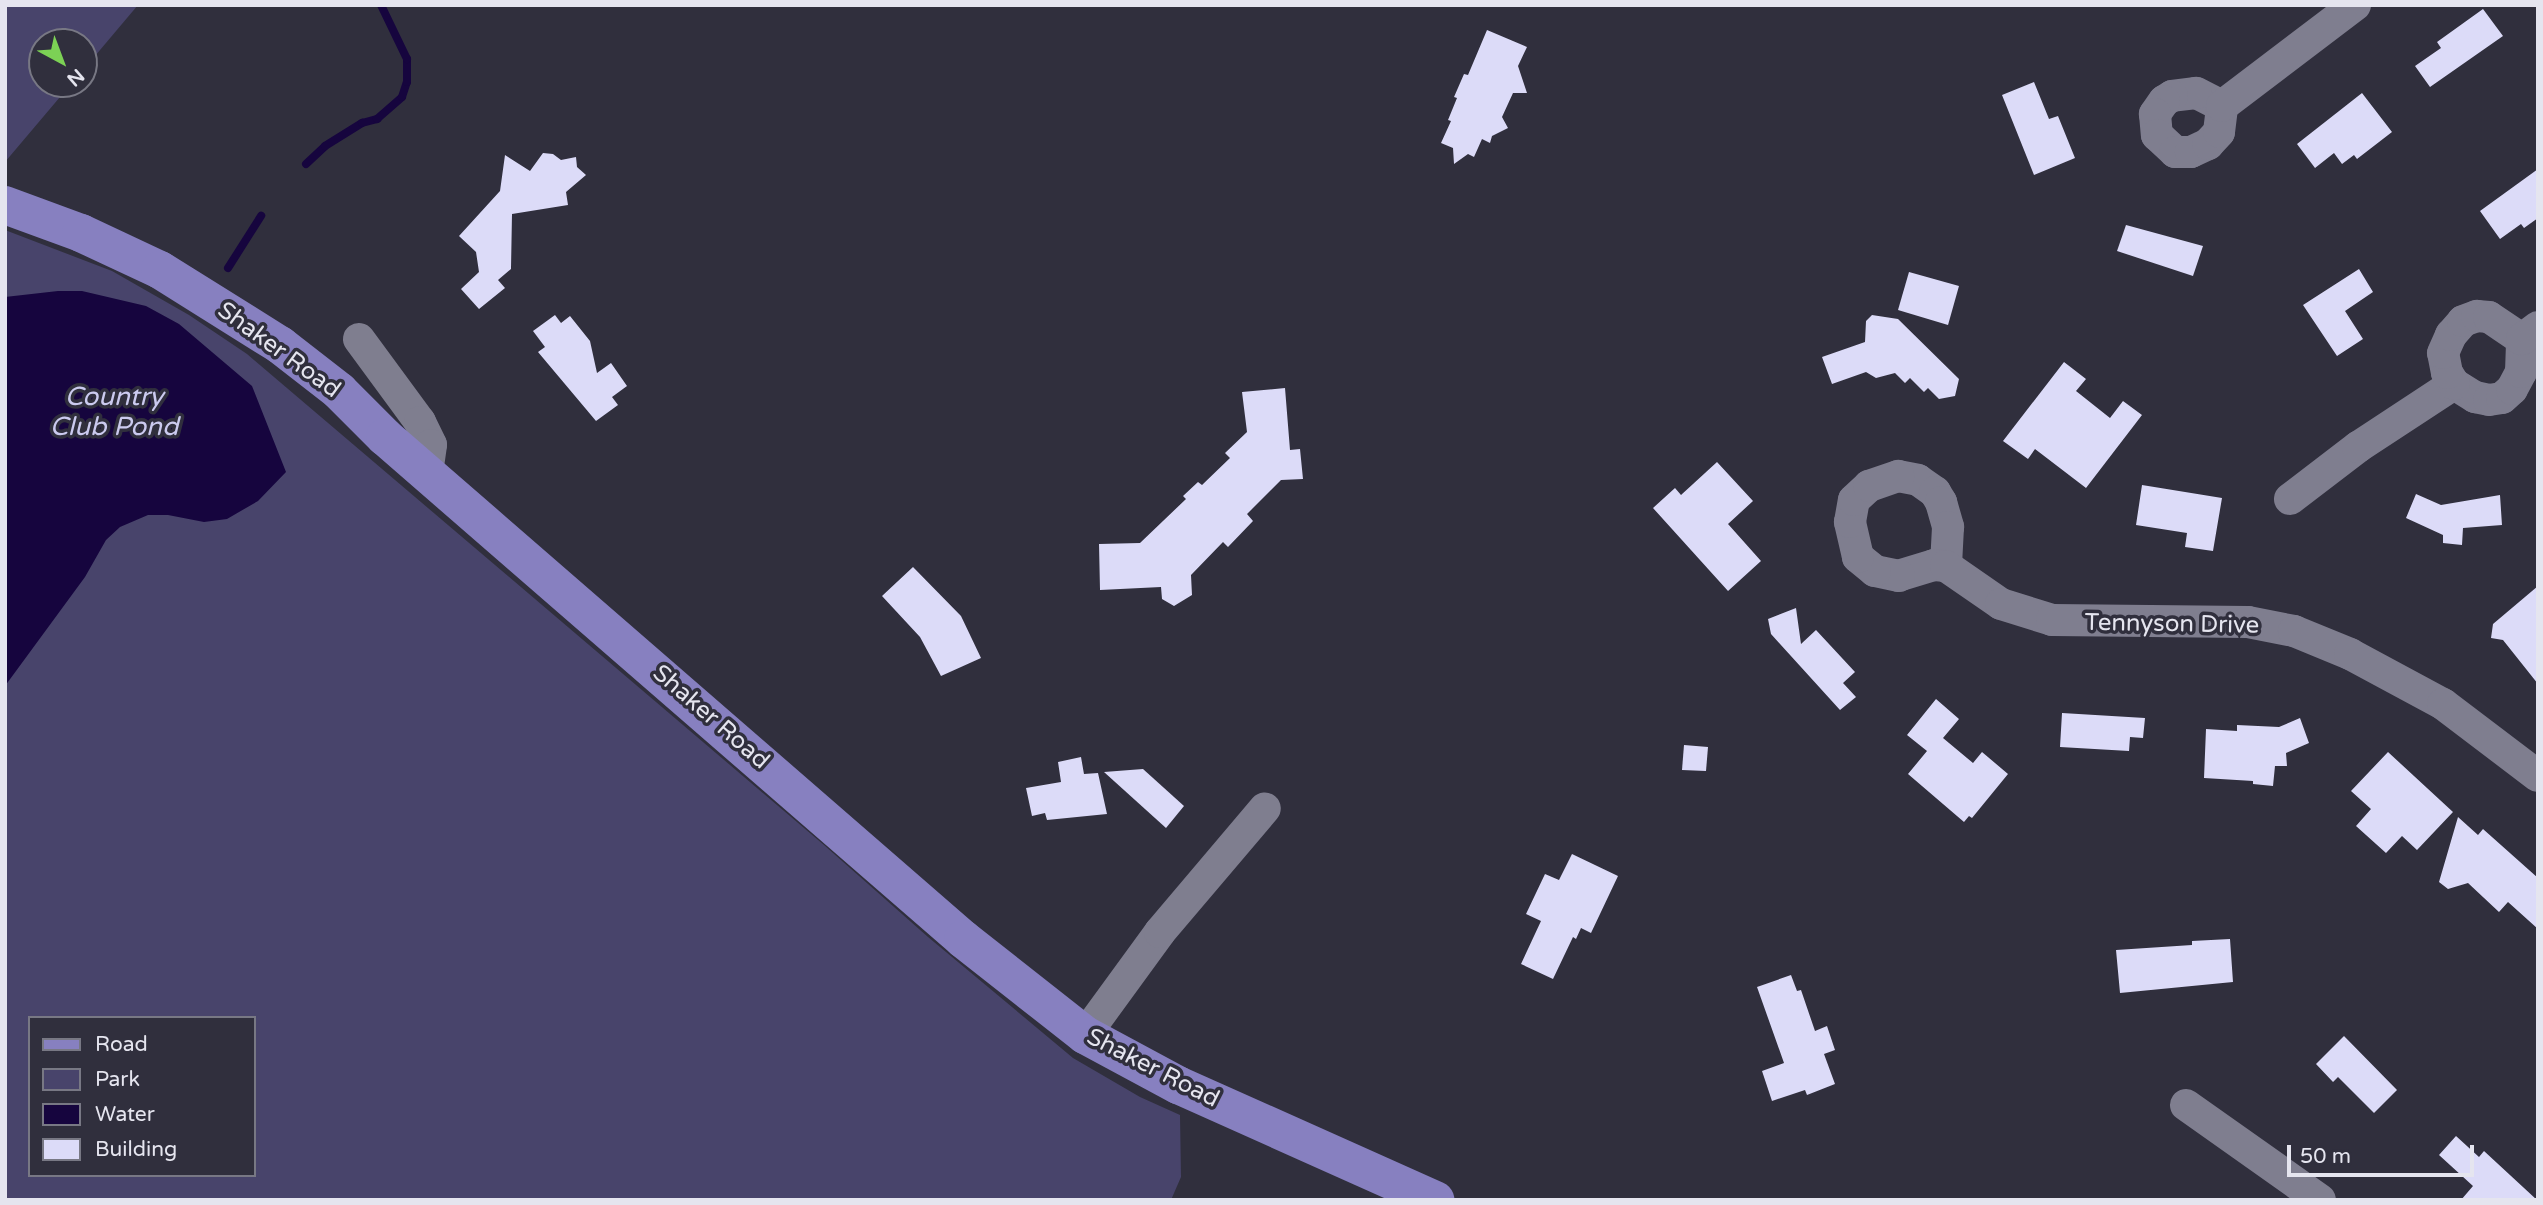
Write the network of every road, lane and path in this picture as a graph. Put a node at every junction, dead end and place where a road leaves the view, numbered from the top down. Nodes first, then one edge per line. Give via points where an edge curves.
1 (2355, 5) edge
2 (2222, 106) dead end
3 (5, 205) edge
4 (2530, 333) edge
5 (359, 339) dead end
6 (2454, 384) junction
7 (427, 472) junction
8 (2290, 499) dead end
9 (1946, 566) dead end
10 (2537, 775) edge
11 (1265, 808) dead end
12 (1085, 1035) junction
13 (2186, 1105) dead end
14 (1435, 1200) edge
15 (2320, 1200) edge

1 - 2 street
3 - 7 main road, Shaker Road via 115,247 232,312 339,391
4 - 6 street via 2521,373 2502,398 2474,397
4 - 6 street via 2489,317 2463,321 2443,353
5 - 7 street via 420,422 431,445
6 - 8 street via 2358,447
7 - 12 main road, Shaker Road via 963,939
9 - 10 street, Tennyson Drive via 2001,604 2052,620 2248,622 2294,631 2350,654 2443,704
11 - 12 street via 1160,932
12 - 14 main road, Shaker Road via 1178,1085
13 - 15 street

